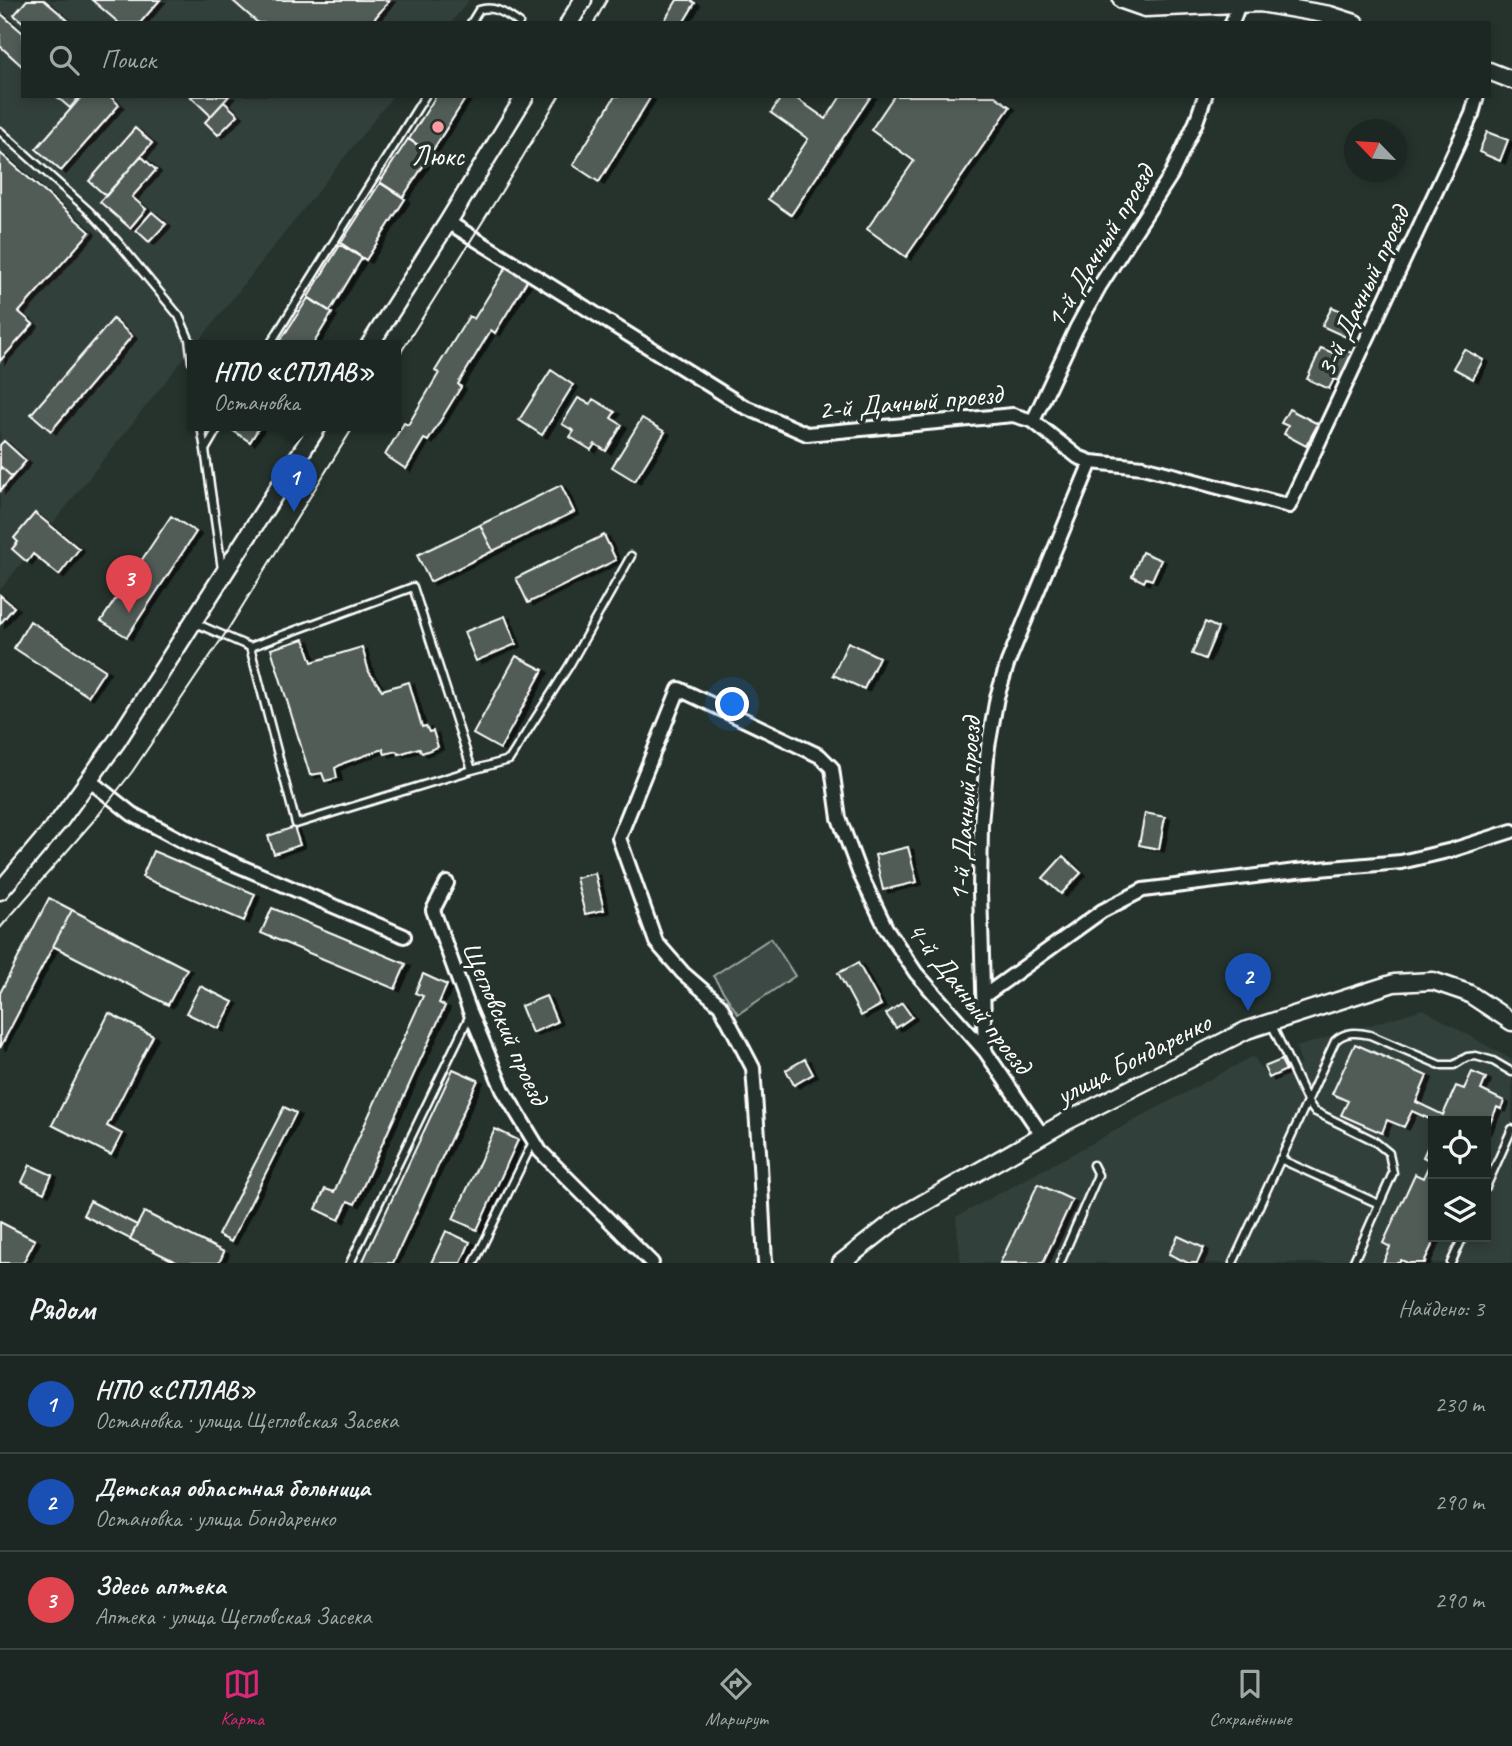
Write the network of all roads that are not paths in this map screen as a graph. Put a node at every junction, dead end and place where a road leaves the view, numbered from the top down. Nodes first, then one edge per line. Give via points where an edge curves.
1 (583, 0) edge
2 (1122, 0) edge
3 (1239, 4) junction
4 (472, 21) edge
5 (516, 21) edge
6 (570, 21) edge
7 (1233, 21) edge
8 (1349, 21) edge
9 (1491, 72) edge
10 (1512, 80) edge
11 (424, 98) edge
12 (523, 98) edge
13 (1204, 98) edge
14 (1476, 98) edge
15 (0, 131) edge
16 (448, 222) junction
17 (189, 340) edge
18 (274, 340) edge
19 (373, 340) edge
20 (1033, 421) junction
21 (202, 431) edge
22 (216, 431) edge
23 (314, 431) edge
24 (205, 450) junction
25 (1091, 462) junction
26 (1289, 506) joint
27 (631, 556) dead end
28 (223, 575) junction
29 (193, 622) junction
30 (250, 647) junction
31 (472, 770) junction
32 (89, 780) junction
33 (1512, 831) edge
34 (447, 883) dead end
35 (0, 891) edge
36 (404, 936) dead end
37 (984, 996) junction
38 (471, 1014) junction
39 (1512, 1021) edge
40 (1271, 1022) junction
41 (985, 1051) junction
42 (1512, 1072) edge
43 (1307, 1101) junction
44 (1512, 1129) edge
45 (1042, 1135) junction
46 (534, 1141) junction
47 (1280, 1159) junction
48 (1093, 1165) dead end
49 (1490, 1179) edge
50 (1379, 1204) junction
51 (1461, 1242) edge
52 (764, 1247) junction
53 (351, 1263) edge
54 (474, 1263) edge
55 (652, 1263) edge
56 (760, 1263) edge
57 (765, 1263) edge
58 (841, 1263) edge
59 (1060, 1263) edge
60 (1233, 1263) edge
61 (1353, 1263) edge
62 (1451, 1263) edge

1 - 6 street
2 - 3 street via 1145,8
3 - 7 street
3 - 8 street via 1260,3
4 - 5 lane via 486,8
9 - 10 street
11 - 18 lane
12 - 16 street
13 - 20 street, 1-й Дачный проезд via 1171,175 1099,287
14 - 26 street, 3-й Дачный проезд
15 - 17 lane via 117,240 179,316
16 - 19 street
16 - 20 street, 2-й Дачный проезд via 743,406 807,434 1013,415
20 - 25 street, 2-й Дачный проезд
21 - 24 lane
22 - 24 lane
23 - 28 street
24 - 28 lane
25 - 26 street, 2-й Дачный проезд via 1143,467
25 - 37 street, 1-й Дачный проезд via 997,697 981,824
27 - 31 lane via 509,760
28 - 29 street
29 - 30 lane
29 - 32 street
30 - 31 lane via 413,587
30 - 31 lane via 296,824
32 - 35 street
32 - 36 street via 132,814 190,845
33 - 37 street, 4-й Дачный проезд via 1401,862 1143,890 1102,911
34 - 38 street, Щегловский проезд via 433,910
37 - 41 street, 1-й Дачный проезд
38 - 46 street, Щегловский проезд via 503,1090
38 - 53 lane
39 - 40 street, улица Бондаренко via 1468,993 1433,981 1394,983
40 - 43 lane
40 - 45 street, улица Бондаренко
41 - 45 street, 4-й Дачный проезд
41 - 52 street, 4-й Дачный проезд via 916,973 886,928 839,818 832,768 820,756 679,689 619,838 656,942 682,973 720,1005 753,1068
42 - 43 lane via 1476,1056 1440,1065 1370,1035 1347,1033 1335,1041
43 - 47 lane
43 - 50 lane via 1314,1111 1373,1140 1389,1153 1393,1173
44 - 49 lane
45 - 58 street, улица Бондаренко via 901,1216
46 - 54 lane
46 - 55 street, Щегловский проезд
47 - 50 lane
47 - 60 lane
48 - 59 lane via 1098,1175
50 - 61 lane
51 - 62 lane
52 - 56 street
52 - 57 street, 4-й Дачный проезд

